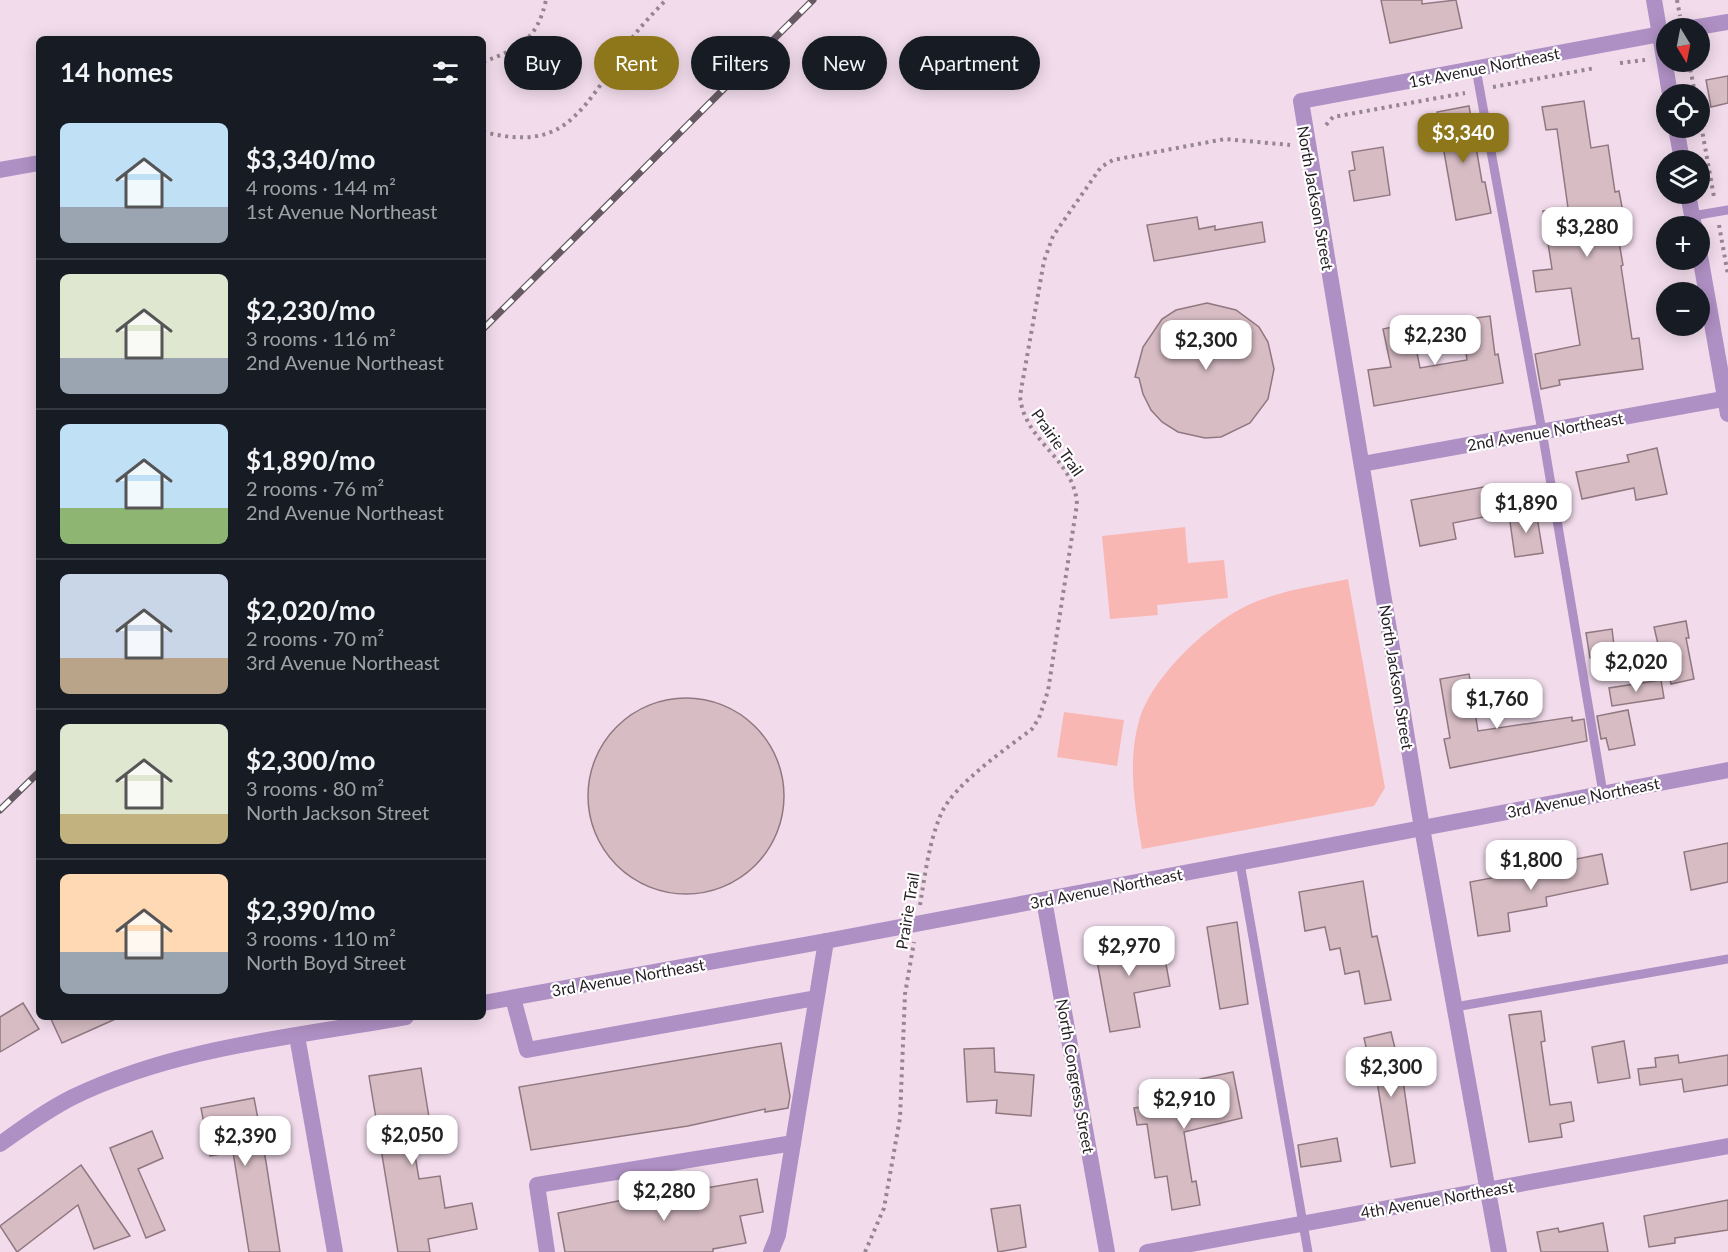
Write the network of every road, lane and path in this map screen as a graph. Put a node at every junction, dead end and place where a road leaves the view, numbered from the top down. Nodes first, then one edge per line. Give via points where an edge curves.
1 (546, 0) edge
2 (666, 0) edge
3 (1654, 0) edge
4 (1659, 18) edge
5 (1728, 22) edge
6 (1710, 25) edge
7 (1656, 35) edge
8 (1656, 59) edge
9 (486, 61) edge
10 (1612, 65) dead end
11 (1601, 67) dead end
12 (1476, 69) junction
13 (1480, 90) junction
14 (1300, 101) joint
15 (486, 133) edge
16 (1307, 143) junction
17 (36, 164) edge
18 (0, 170) edge
19 (1728, 210) edge
20 (1709, 216) edge
21 (1703, 270) edge
22 (1727, 403) edge
23 (1542, 431) junction
24 (1362, 464) junction
25 (1728, 770) edge
26 (1603, 793) junction
27 (1422, 828) junction
28 (1240, 863) junction
29 (1044, 900) junction
30 (917, 924) junction
31 (826, 941) junction
32 (1728, 959) edge
33 (513, 998) junction
34 (816, 998) junction
35 (486, 1002) edge
36 (1455, 1007) junction
37 (389, 1020) edge
38 (297, 1036) junction
39 (793, 1143) junction
40 (0, 1144) edge
41 (1728, 1146) edge
42 (1488, 1190) junction
43 (1303, 1223) junction
44 (335, 1252) edge
45 (547, 1252) edge
46 (771, 1252) edge
47 (865, 1252) edge
48 (1107, 1252) edge
49 (1147, 1252) edge
50 (1308, 1252) edge
51 (1499, 1252) edge

1 - 9 path via 534,34
2 - 15 path via 633,36 588,101 569,121 553,132 535,137
3 - 4 street
5 - 6 street
7 - 12 street, 1st Avenue Northeast
8 - 10 path
11 - 13 path, Prairie Trail
12 - 13 lane
12 - 14 street, 1st Avenue Northeast
13 - 16 path, Prairie Trail via 1333,117 1326,124 1328,140
13 - 23 lane
14 - 16 street, North Jackson Street
16 - 24 street, North Jackson Street
16 - 30 path, Prairie Trail via 1285,145 1225,139 1113,160 1101,167 1053,236 1044,261 1020,396 1030,428 1076,489 1077,504 1048,691 1032,729 973,775 942,813 925,871
17 - 18 street
19 - 20 lane
21 - 22 street
22 - 23 street, 2nd Avenue Northeast
23 - 24 street, 2nd Avenue Northeast
23 - 26 lane
24 - 27 street, North Jackson Street
25 - 26 street, 3rd Avenue Northeast
26 - 27 street, 3rd Avenue Northeast
27 - 28 street, 3rd Avenue Northeast
27 - 36 street, North Jackson Street
28 - 29 street, 3rd Avenue Northeast
28 - 43 lane
29 - 30 street, 3rd Avenue Northeast
29 - 48 street, North Congress Street
30 - 31 street, 3rd Avenue Northeast
30 - 47 path, Prairie Trail via 905,994 900,1118 884,1208
31 - 33 street, 3rd Avenue Northeast
31 - 34 street
32 - 36 lane
33 - 34 street via 527,1050
33 - 35 street, 3rd Avenue Northeast
34 - 39 street
36 - 42 street, North Jackson Street
37 - 38 street
38 - 40 street via 211,1051 119,1077 38,1116
38 - 44 street
39 - 45 street via 537,1185
39 - 46 street via 778,1235
41 - 42 street, 4th Avenue Northeast
42 - 43 street, 4th Avenue Northeast
42 - 51 street, North Jackson Street
43 - 49 street, 4th Avenue Northeast
43 - 50 lane

